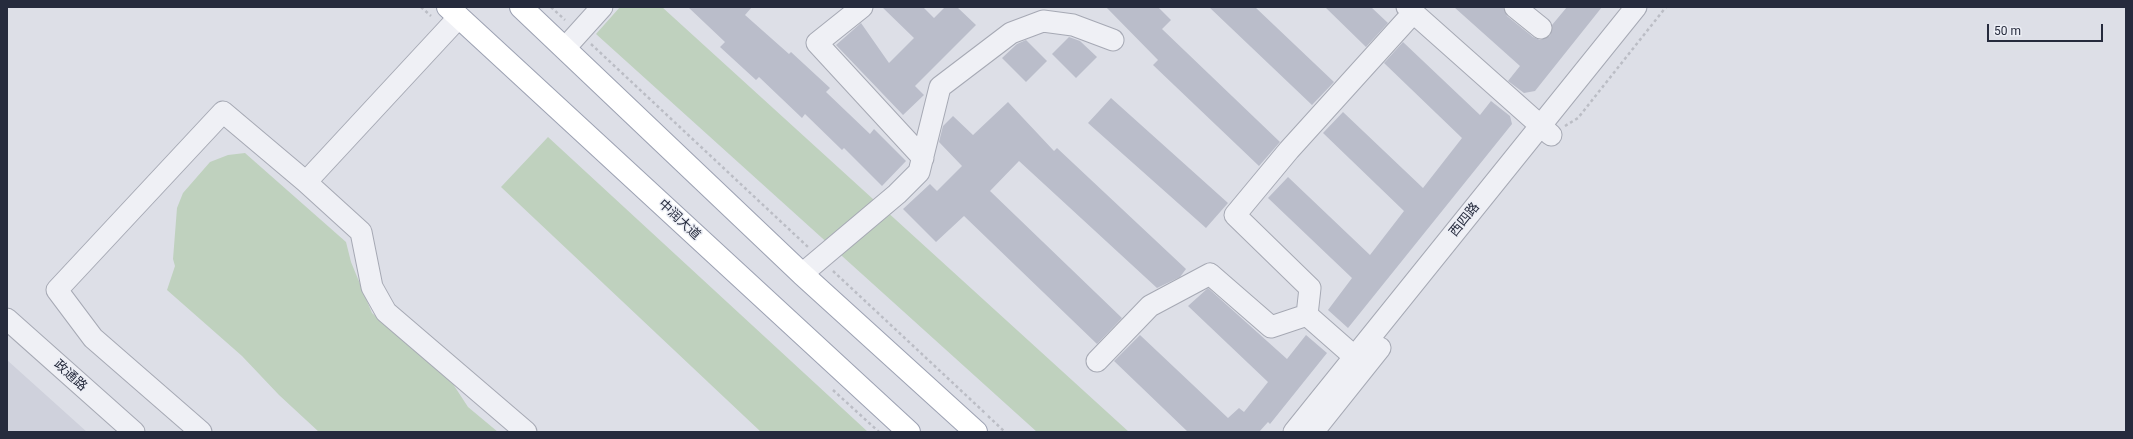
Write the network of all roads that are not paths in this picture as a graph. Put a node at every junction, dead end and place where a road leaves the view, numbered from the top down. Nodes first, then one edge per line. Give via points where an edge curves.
1 (521, 7) edge
2 (602, 7) edge
3 (862, 7) edge
4 (1515, 7) edge
5 (1636, 7) edge
6 (1652, 7) edge
7 (1410, 10) edge
8 (453, 12) edge
9 (1541, 28) dead end
10 (1113, 40) dead end
11 (572, 41) junction
12 (1546, 131) junction
13 (922, 158) junction
14 (306, 182) junction
15 (802, 274) junction
16 (1307, 315) junction
17 (7, 319) edge
18 (1097, 361) dead end
19 (1360, 361) junction
20 (134, 432) edge
21 (201, 432) edge
22 (526, 432) edge
23 (909, 432) edge
24 (976, 432) edge
25 (1294, 432) edge
26 (1313, 432) edge

1 - 11 main road
2 - 11 street
3 - 13 street via 816,43
4 - 9 street
5 - 12 street, 西四路
6 - 12 street, 西四路
7 - 12 street
7 - 16 street via 1236,215 1310,288
8 - 14 street
8 - 23 main road, 中润大道
10 - 13 street via 1073,25 1043,21 1011,33 940,87
11 - 15 main road
12 - 19 street, 西四路
13 - 15 street via 919,172 897,194
14 - 21 street via 223,112 57,290 93,338
14 - 22 street via 361,232 372,287 386,312
15 - 24 main road
16 - 18 street via 1272,327 1210,274 1150,306
16 - 19 street
17 - 20 street, 政通路
19 - 25 street, 西四路
19 - 26 street, 西四路

